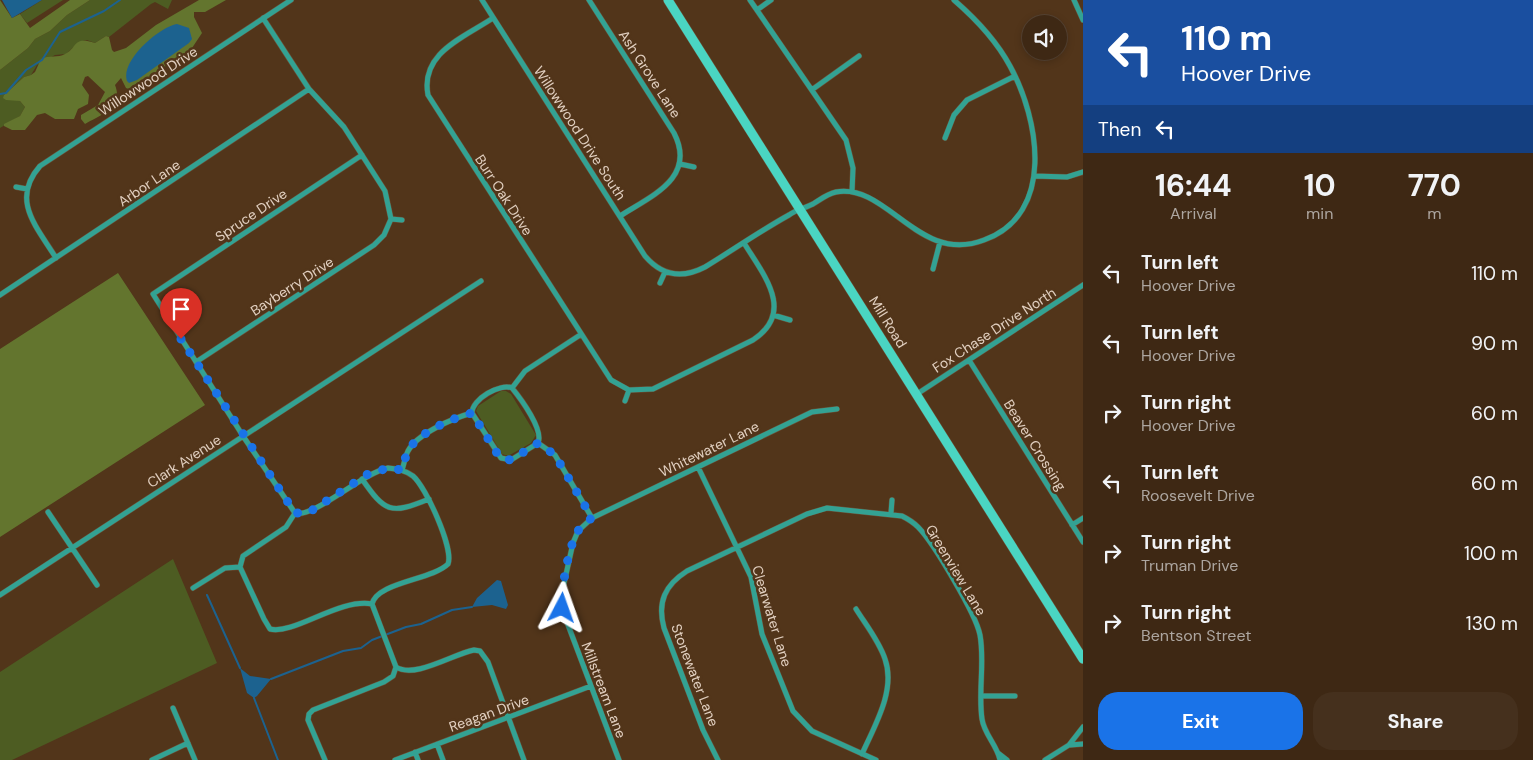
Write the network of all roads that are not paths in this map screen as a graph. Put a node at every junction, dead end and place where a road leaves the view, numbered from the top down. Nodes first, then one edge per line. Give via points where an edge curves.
1 (291, 0) edge
2 (482, 0) edge
3 (589, 0) edge
4 (668, 0) edge
5 (750, 0) edge
6 (772, 0) edge
7 (954, 0) edge
8 (1074, 0) edge
9 (757, 10) junction
10 (264, 18) junction
11 (493, 18) junction
12 (1083, 20) edge
13 (859, 56) dead end
14 (1015, 76) junction
15 (813, 89) junction
16 (309, 90) junction
17 (945, 138) dead end
18 (362, 155) junction
19 (680, 164) junction
20 (694, 167) dead end
21 (1083, 172) edge
22 (1034, 176) junction
23 (16, 186) dead end
24 (27, 189) junction
25 (852, 192) junction
26 (801, 209) junction
27 (620, 216) junction
28 (391, 219) junction
29 (402, 220) dead end
30 (940, 242) junction
31 (744, 243) junction
32 (56, 258) junction
33 (933, 269) dead end
34 (665, 272) junction
35 (482, 281) dead end
36 (660, 283) dead end
37 (1083, 285) edge
38 (0, 295) edge
39 (774, 315) junction
40 (790, 320) dead end
41 (580, 335) junction
42 (969, 360) junction
43 (196, 362) junction
44 (512, 388) junction
45 (629, 390) junction
46 (917, 394) junction
47 (625, 401) dead end
48 (837, 408) dead end
49 (472, 413) junction
50 (243, 436) junction
51 (538, 443) junction
52 (698, 467) junction
53 (402, 470) junction
54 (362, 478) junction
55 (429, 499) junction
56 (892, 500) dead end
57 (48, 512) dead end
58 (295, 513) junction
59 (891, 513) junction
60 (592, 518) junction
61 (1083, 518) edge
62 (1072, 525) junction
63 (1083, 542) edge
64 (736, 547) junction
65 (72, 548) junction
66 (240, 567) junction
67 (97, 585) dead end
68 (193, 588) dead end
69 (0, 595) edge
70 (372, 604) junction
71 (856, 609) dead end
72 (1083, 659) edge
73 (396, 667) junction
74 (591, 686) junction
75 (982, 696) junction
76 (1016, 696) dead end
77 (173, 708) dead end
78 (508, 718) junction
79 (1083, 727) edge
80 (188, 743) junction
81 (437, 744) junction
82 (1083, 744) edge
83 (1069, 745) junction
84 (416, 752) junction
85 (998, 753) junction
86 (862, 754) junction
87 (152, 760) edge
88 (195, 760) edge
89 (325, 760) edge
90 (395, 760) edge
91 (418, 760) edge
92 (443, 760) edge
93 (524, 760) edge
94 (619, 760) edge
95 (718, 760) edge
96 (876, 760) edge
97 (1000, 760) edge
98 (1007, 760) edge
99 (1045, 760) edge

1 - 10 street, Willowwood Drive
2 - 11 street, Willowwood Drive South
3 - 19 street, Ash Grove Lane via 674,133
4 - 26 street, Mill Road
5 - 9 street
6 - 9 street
7 - 14 street via 980,24
8 - 12 street
9 - 15 street
10 - 16 street
10 - 24 street, Willowwood Drive via 47,160 34,173
11 - 27 street, Willowwood Drive South
11 - 41 street, Burr Oak Drive via 436,56 427,76 428,95
13 - 15 street
14 - 17 street via 963,104 954,115
14 - 22 street via 1028,110
15 - 25 street via 846,140 853,168
16 - 18 street via 344,128
16 - 32 street, Arbor Lane
18 - 28 street via 385,191
18 - 43 street, Spruce Drive via 153,294
19 - 20 street
19 - 27 street via 668,184
21 - 22 street via 1068,177
22 - 30 street via 1023,210 1005,229 970,244
23 - 24 street
24 - 32 street via 26,201 32,219
25 - 26 street via 828,195
25 - 30 street via 865,196 918,232
26 - 31 street
26 - 46 street, Mill Road
27 - 34 street, Willowwood Drive South via 645,256
28 - 29 street
28 - 43 street, Bayberry Drive via 384,235 374,245
30 - 33 street
31 - 34 street via 693,273
31 - 39 street via 772,289
32 - 38 street, Arbor Lane
34 - 36 street
35 - 50 street, Clark Avenue
37 - 42 street, Fox Chase Drive North
39 - 40 street
39 - 45 street via 764,332 753,340 653,389
41 - 44 street via 525,371
41 - 45 street, Burr Oak Drive via 607,376
42 - 46 street, Fox Chase Drive North
42 - 62 street, Beaver Crossing
43 - 50 street
44 - 49 street via 499,388 475,403
44 - 51 street via 539,430
45 - 47 street
46 - 72 street, Mill Road
48 - 52 street, Whitewater Lane via 812,412
49 - 51 street via 500,458 511,460
49 - 53 street via 447,422 414,444 408,450
50 - 58 street
50 - 65 street, Clark Avenue
51 - 60 street via 555,455
52 - 60 street, Whitewater Lane
52 - 64 street, Clearwater Lane
53 - 54 street via 378,470
53 - 55 street via 419,482
54 - 55 street via 374,497 389,508 407,508
54 - 58 street via 308,513
55 - 70 street via 449,552 448,564 380,592
56 - 59 street
57 - 65 street
58 - 66 street via 286,527 243,556
59 - 64 street, Greenview Lane via 838,508 816,510
59 - 75 street, Greenview Lane via 919,528 975,618 980,635
60 - 74 street, Millstream Lane via 578,531 573,543 561,598
61 - 62 street
62 - 63 street, Beaver Crossing
64 - 86 street, Clearwater Lane via 751,577 760,628 793,711 812,732
64 - 95 street, Stonewater Lane via 675,579 661,602 664,628 703,730
65 - 67 street
65 - 69 street, Clark Avenue
66 - 68 street via 225,568
66 - 70 street via 266,624 276,630 348,605
70 - 73 street
71 - 86 street via 878,645 888,674 884,701
73 - 78 street via 407,672 468,651 480,651 488,662
73 - 89 street via 393,676 384,682 309,714 309,725
74 - 78 street, Reagan Drive
74 - 94 street, Millstream Lane
75 - 76 street
75 - 85 street, Greenview Lane via 983,726
77 - 80 street
78 - 81 street, Reagan Drive
78 - 93 street
79 - 83 street
80 - 87 street
80 - 88 street
81 - 84 street, Reagan Drive
81 - 92 street
82 - 83 street
83 - 99 street
84 - 90 street, Reagan Drive
84 - 91 street
85 - 97 street, Greenview Lane
85 - 98 street, Greenview Lane
86 - 96 street, Clearwater Lane

